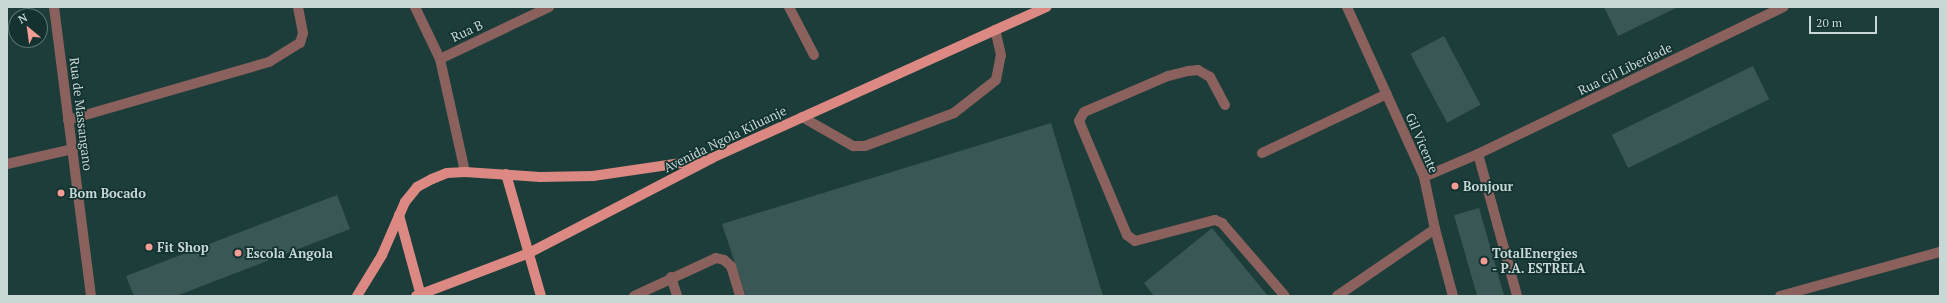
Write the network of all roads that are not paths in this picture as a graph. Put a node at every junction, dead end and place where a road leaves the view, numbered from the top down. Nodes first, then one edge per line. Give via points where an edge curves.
1 (54, 7) edge
2 (298, 7) edge
3 (415, 7) edge
4 (549, 7) edge
5 (789, 7) edge
6 (1046, 7) edge
7 (1347, 7) edge
8 (1783, 7) edge
9 (995, 30) junction
10 (814, 55) dead end
11 (440, 59) junction
12 (1387, 94) junction
13 (1225, 105) dead end
14 (802, 117) junction
15 (68, 120) junction
16 (73, 149) junction
17 (1262, 153) dead end
18 (1478, 154) junction
19 (712, 158) junction
20 (7, 164) edge
21 (465, 172) junction
22 (506, 174) junction
23 (1424, 177) junction
24 (399, 215) junction
25 (1434, 229) junction
26 (1940, 252) edge
27 (529, 253) junction
28 (671, 278) junction
29 (420, 295) edge
30 (90, 296) edge
31 (357, 296) edge
32 (542, 296) edge
33 (634, 296) edge
34 (677, 296) edge
35 (740, 296) edge
36 (1285, 296) edge
37 (1337, 296) edge
38 (1453, 296) edge
39 (1517, 296) edge
40 (1780, 296) edge

1 - 15 street, Rua de Massangano
2 - 15 street via 303,33 300,43 269,62
3 - 11 street
4 - 11 street, Rua B
5 - 10 street
6 - 9 main road, Avenida Ngola Kiluanje
7 - 12 street, Gil Vicente
8 - 18 street, Rua Gil Liberdade
9 - 14 main road, Avenida Ngola Kiluanje
9 - 14 street via 1001,55 996,80 954,113 865,146 853,146
11 - 21 street
12 - 17 street
12 - 23 street, Gil Vicente
13 - 36 street via 1210,77 1198,70 1188,71 1168,76 1084,112 1079,122 1127,234 1135,241 1215,220 1222,223
14 - 19 main road, Avenida Ngola Kiluanje
15 - 16 street, Rua de Massangano
16 - 20 street
16 - 30 street, Rua de Massangano
18 - 23 street, Rua Gil Liberdade
18 - 39 street
19 - 22 main road via 593,176 546,177
19 - 27 main road, Avenida Ngola Kiluanje
21 - 22 main road
21 - 24 main road via 448,173 417,187
22 - 27 main road
23 - 25 street, Gil Vicente
24 - 29 main road
24 - 31 main road via 382,255
25 - 37 street
25 - 38 street, Gil Vicente
26 - 40 street
27 - 29 main road, Avenida Ngola Kiluanje
27 - 32 main road
28 - 33 street
28 - 34 street
28 - 35 street via 716,258 724,260 731,266

